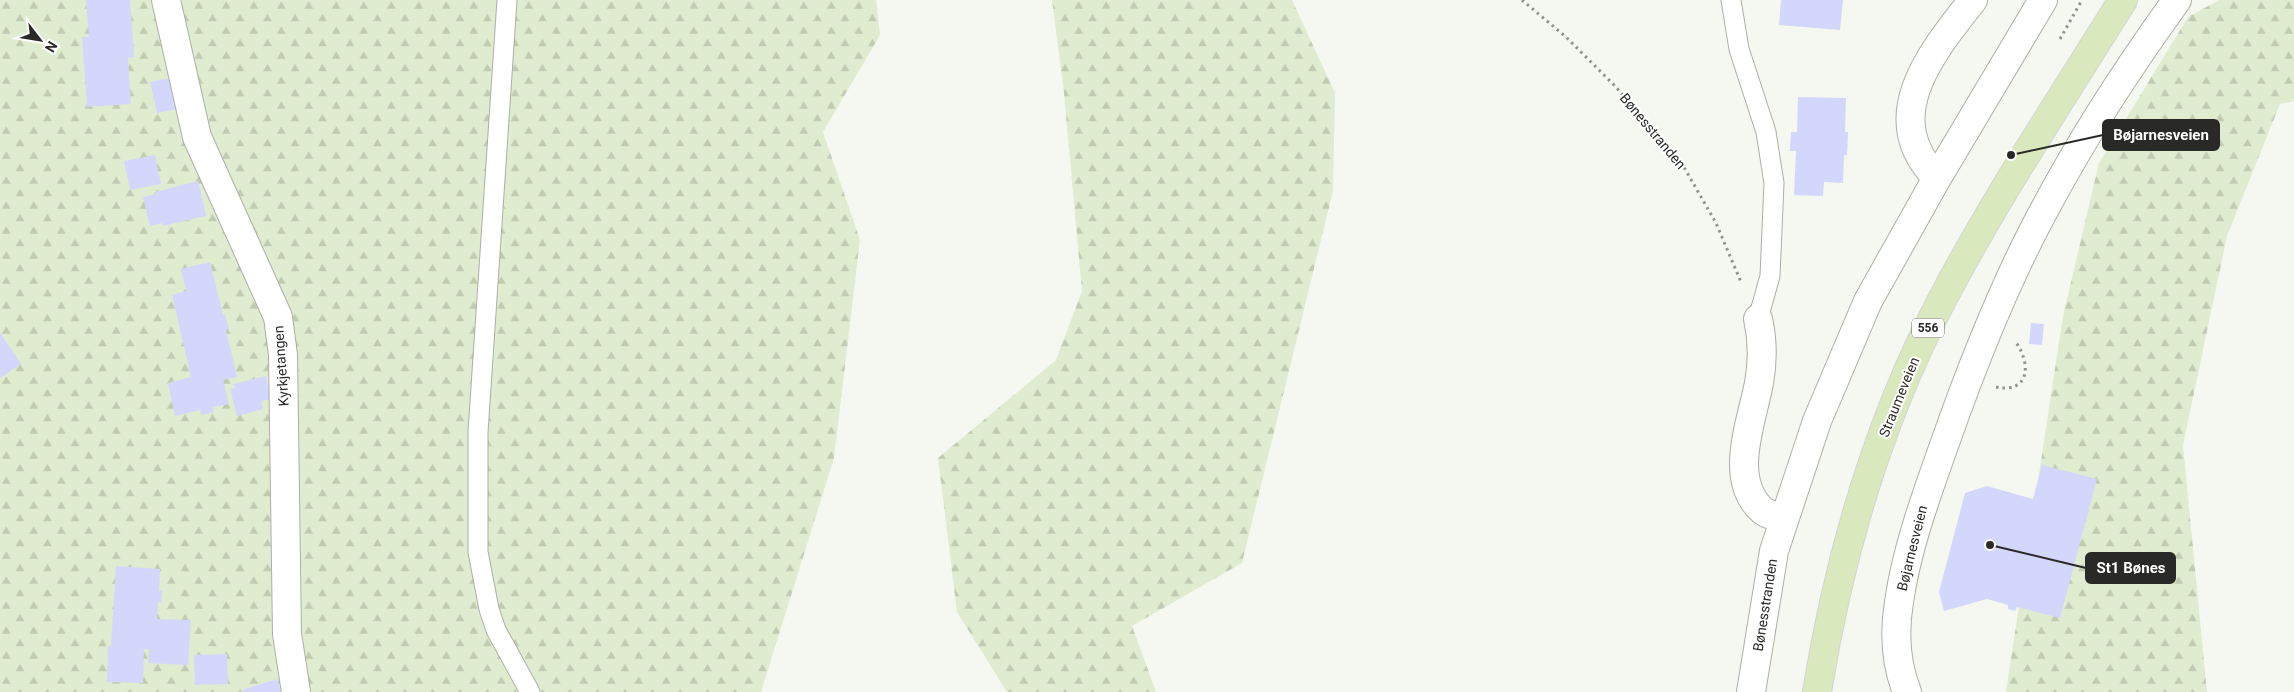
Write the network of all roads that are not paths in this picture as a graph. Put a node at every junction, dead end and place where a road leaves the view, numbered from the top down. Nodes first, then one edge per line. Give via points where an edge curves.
1 (166, 0) edge
2 (507, 0) edge
3 (1731, 0) edge
4 (1972, 0) edge
5 (2043, 0) edge
6 (2123, 0) edge
7 (2177, 0) edge
8 (1937, 178) junction
9 (1758, 319) joint
10 (1784, 519) junction
11 (296, 692) edge
12 (530, 692) edge
13 (1751, 692) edge
14 (1817, 692) edge
15 (1907, 692) edge

1 - 11 street, Kyrkjetangen via 197,137 278,317 283,355 287,634
2 - 12 lane via 478,432 478,552 496,630
3 - 9 lane via 1739,49 1766,132 1774,183 1770,276
4 - 8 street via 1938,43 1912,95 1911,133 1926,167
5 - 8 street, Bønesstranden
6 - 14 main road, Straumeveien / 556 via 1983,225 1912,361 1876,453 1853,526 1824,644
7 - 15 street, Bøjarnesveien via 2099,116 2047,204 2002,298 1968,380 1925,498 1899,602 1898,664
8 - 10 street, Bønesstranden via 1868,301 1817,422
9 - 10 street via 1763,354 1746,445 1745,472 1756,502 1764,512
10 - 13 street, Bønesstranden via 1774,551

